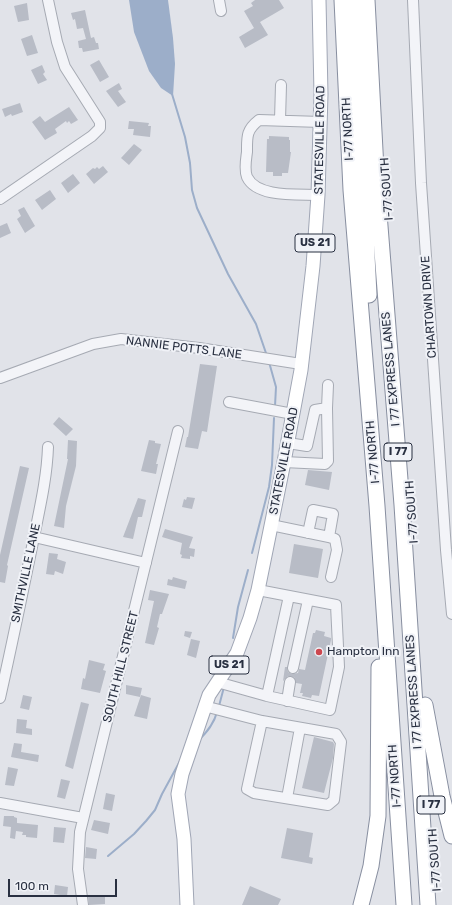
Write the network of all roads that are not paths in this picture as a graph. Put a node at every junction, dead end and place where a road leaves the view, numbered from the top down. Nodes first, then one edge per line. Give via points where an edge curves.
1 (48, 0) edge
2 (219, 0) edge
3 (319, 0) edge
4 (342, 0) edge
5 (354, 0) edge
6 (367, 0) edge
7 (377, 0) edge
8 (413, 0) edge
9 (221, 11) dead end
10 (281, 85) dead end
11 (280, 120) junction
12 (321, 122) junction
13 (318, 195) junction
14 (0, 199) edge
15 (301, 364) junction
16 (0, 378) edge
17 (328, 385) dead end
18 (229, 402) dead end
19 (327, 408) junction
20 (293, 414) junction
21 (178, 431) dead end
22 (288, 443) junction
23 (48, 447) dead end
24 (284, 462) junction
25 (271, 526) junction
26 (448, 528) edge
27 (308, 533) junction
28 (34, 537) junction
29 (330, 537) junction
30 (146, 563) junction
31 (382, 572) junction
32 (331, 577) dead end
33 (258, 590) junction
34 (289, 596) junction
35 (308, 600) junction
36 (452, 614) edge
37 (293, 668) dead end
38 (217, 682) junction
39 (290, 682) dead end
40 (268, 696) junction
41 (0, 698) edge
42 (287, 701) junction
43 (425, 705) junction
44 (204, 706) junction
45 (262, 721) junction
46 (300, 728) junction
47 (287, 798) junction
48 (0, 803) edge
49 (83, 818) junction
50 (452, 836) edge
51 (83, 905) edge
52 (187, 905) edge
53 (361, 905) edge
54 (404, 905) edge
55 (413, 905) edge
56 (428, 905) edge
57 (438, 905) edge

1 - 14 street via 65,67 100,122 100,128
2 - 9 street
3 - 12 main road, STATESVILLE ROAD / US 21
4 - 31 highway, I-77 NORTH / I 77 via 355,249
5 - 55 highway, I 77 EXPRESS LANES / I 77 via 366,256 387,506
6 - 56 highway, I 77 EXPRESS LANES / I 77 via 377,188 402,505
7 - 43 highway, I-77 SOUTH / I 77 via 386,180
8 - 26 street, CHARTOWN DRIVE via 421,183
10 - 11 street
11 - 12 street
11 - 13 street via 259,120 248,132 248,177 258,189 269,192
12 - 13 main road, STATESVILLE ROAD / US 21
13 - 15 main road, STATESVILLE ROAD / US 21 via 313,273
15 - 16 street, NANNIE POTTS LANE via 121,340 93,344
15 - 20 main road, STATESVILLE ROAD / US 21
17 - 19 street
18 - 20 street
19 - 22 street via 315,410 307,446
19 - 24 street via 328,461 325,464
20 - 22 main road, STATESVILLE ROAD / US 21
21 - 30 street, SOUTH HILL STREET
22 - 24 main road, STATESVILLE ROAD / US 21
23 - 28 street, SMITHVILLE LANE via 47,470
24 - 25 main road, STATESVILLE ROAD / US 21
25 - 27 street
25 - 33 main road, STATESVILLE ROAD / US 21
26 - 36 street, CHARTOWN DRIVE
27 - 29 street
27 - 29 street via 313,510 333,514
28 - 30 street
28 - 41 street, SMITHVILLE LANE
29 - 32 street via 335,539 337,550
30 - 49 street, SOUTH HILL STREET
31 - 53 highway via 378,816 371,866
31 - 54 highway, I-77 NORTH / I 77
33 - 34 street
33 - 38 main road, STATESVILLE ROAD / US 21 via 237,653
34 - 35 street
34 - 40 street
35 - 37 street
35 - 42 street via 336,605 339,667 330,710
38 - 40 street
38 - 44 main road, STATESVILLE ROAD / US 21
39 - 42 street
40 - 42 street
43 - 50 highway
43 - 57 highway, I-77 SOUTH / I 77
44 - 45 street
44 - 52 main road, STATESVILLE ROAD / US 21 via 178,794 184,838
45 - 46 street
45 - 47 street via 246,789 254,793
46 - 47 street
46 - 47 street via 336,734 341,742 334,800 328,805
48 - 49 street
49 - 51 street, SOUTH HILL STREET via 78,856

